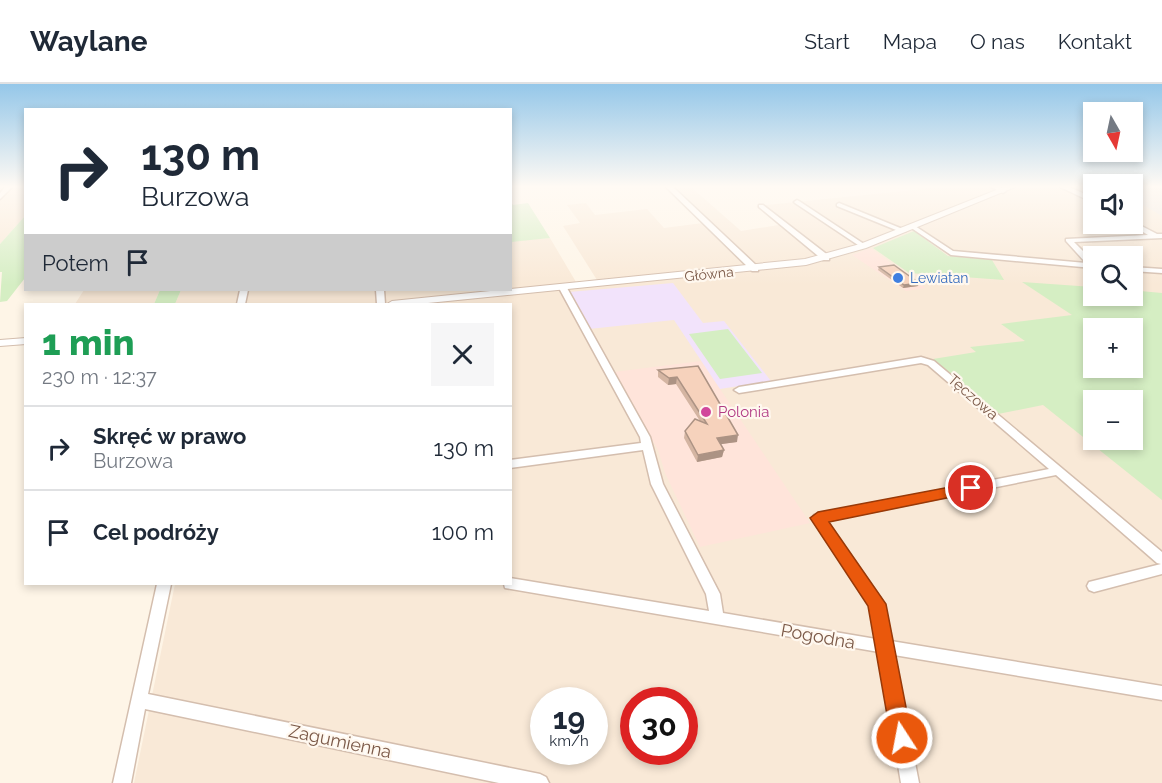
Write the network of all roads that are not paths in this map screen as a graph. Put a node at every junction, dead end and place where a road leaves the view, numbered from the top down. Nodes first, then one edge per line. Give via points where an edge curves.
1 (703, 220) edge
2 (778, 220) edge
3 (823, 220) edge
4 (875, 220) edge
5 (929, 220) edge
6 (913, 226) junction
7 (1143, 228) edge
8 (903, 231) junction
9 (1158, 236) edge
10 (863, 246) junction
11 (1083, 256) edge
12 (826, 258) junction
13 (1083, 265) edge
14 (755, 269) junction
15 (1143, 270) edge
16 (1162, 272) edge
17 (563, 288) junction
18 (497, 292) edge
19 (401, 303) edge
20 (24, 341) edge
21 (0, 343) edge
22 (739, 390) dead end
23 (647, 446) junction
24 (512, 464) edge
25 (1059, 471) junction
26 (1162, 559) edge
27 (1162, 569) edge
28 (512, 584) edge
29 (164, 585) edge
30 (1094, 586) dead end
31 (716, 618) junction
32 (885, 647) junction
33 (1162, 693) edge
34 (139, 700) junction
35 (122, 783) edge
36 (540, 783) edge
37 (910, 783) edge

1 - 14 street
2 - 12 street
3 - 10 street
4 - 8 street
5 - 6 street, Główna
6 - 8 street, Główna
6 - 13 street via 951,253
7 - 9 street
8 - 10 street, Główna
9 - 11 street via 1072,238 1069,242
10 - 12 street, Główna
12 - 14 street, Główna
14 - 17 street, Główna
15 - 16 street
17 - 18 street, Główna
17 - 23 street
18 - 19 street, Główna
20 - 21 street
22 - 25 street, Tęczowa via 921,360 931,363
23 - 24 street
23 - 31 street via 657,484 713,594
25 - 26 street, Tęczowa
25 - 32 street via 818,518 877,604
27 - 30 street
28 - 31 street, Pogodna
29 - 34 street
31 - 32 street, Pogodna
32 - 33 street, Pogodna
32 - 37 street
34 - 35 street
34 - 36 street, Zagumienna

